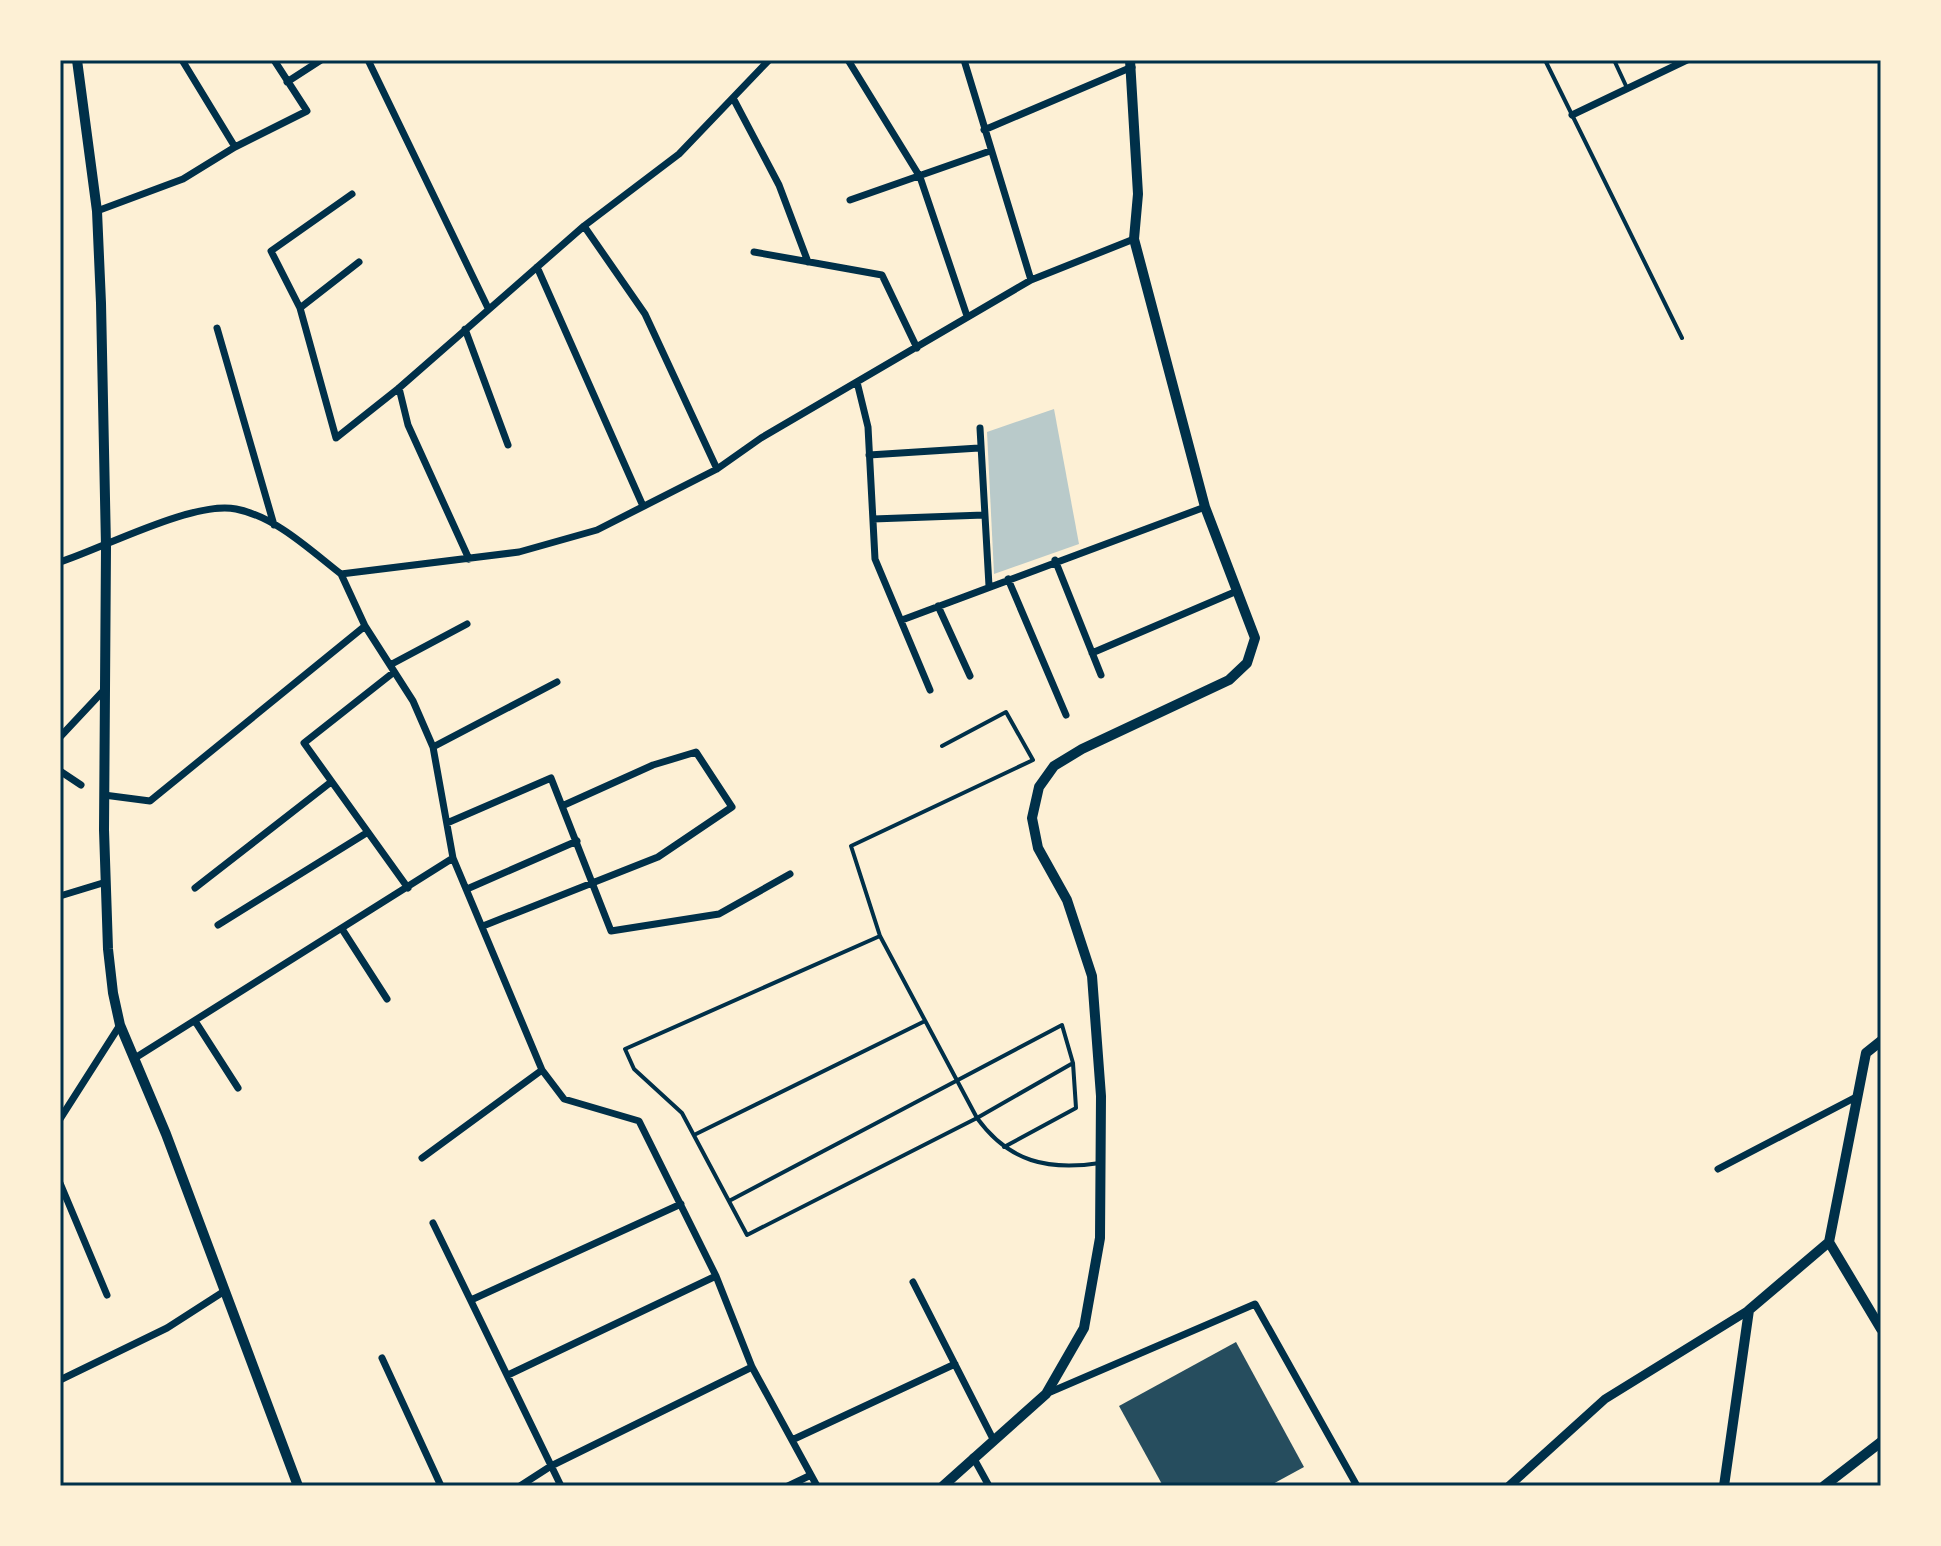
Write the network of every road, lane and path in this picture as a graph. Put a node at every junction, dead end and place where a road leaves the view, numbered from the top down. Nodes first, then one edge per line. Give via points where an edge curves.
1 (77, 60) edge
2 (182, 60) edge
3 (274, 60) edge
4 (321, 60) edge
5 (368, 60) edge
6 (769, 60) edge
7 (848, 60) edge
8 (964, 60) edge
9 (1545, 60) edge
10 (1614, 60) edge
11 (1687, 60) edge
12 (1131, 64) edge
13 (287, 82) junction
14 (1627, 88) junction
15 (733, 98) junction
16 (1572, 115) junction
17 (984, 130) junction
18 (235, 147) junction
19 (990, 151) junction
20 (920, 177) junction
21 (352, 194) dead end
22 (850, 200) dead end
23 (97, 211) junction
24 (584, 226) junction
25 (1134, 239) junction
26 (754, 252) dead end
27 (359, 262) dead end
28 (808, 262) junction
29 (537, 267) junction
30 (1031, 280) junction
31 (300, 308) junction
32 (488, 308) junction
33 (967, 316) junction
34 (217, 328) dead end
35 (465, 329) junction
36 (1682, 338) dead end
37 (917, 348) junction
38 (857, 382) junction
39 (399, 388) junction
40 (980, 428) dead end
41 (508, 445) dead end
42 (979, 448) junction
43 (869, 455) junction
44 (717, 469) junction
45 (643, 506) junction
46 (1205, 507) junction
47 (984, 515) junction
48 (873, 519) junction
49 (274, 525) junction
50 (106, 547) junction
51 (469, 559) junction
52 (1055, 560) junction
53 (60, 562) edge
54 (341, 574) junction
55 (1008, 579) junction
56 (989, 586) junction
57 (1237, 591) junction
58 (938, 606) junction
59 (902, 620) junction
60 (467, 624) dead end
61 (365, 626) junction
62 (1092, 653) junction
63 (392, 668) junction
64 (1101, 675) dead end
65 (970, 676) dead end
66 (557, 682) dead end
67 (105, 689) junction
68 (930, 690) dead end
69 (1066, 715) dead end
70 (60, 737) edge
71 (942, 746) dead end
72 (433, 747) junction
73 (60, 771) edge
74 (331, 782) junction
75 (81, 785) dead end
76 (104, 795) junction
77 (562, 806) junction
78 (447, 823) junction
79 (368, 832) junction
80 (577, 841) junction
81 (453, 858) junction
82 (790, 874) dead end
83 (593, 881) junction
84 (106, 882) junction
85 (195, 888) dead end
86 (408, 888) junction
87 (467, 889) junction
88 (60, 896) edge
89 (218, 925) dead end
90 (483, 926) junction
91 (342, 929) junction
92 (880, 936) junction
93 (387, 999) dead end
94 (195, 1021) junction
95 (925, 1021) junction
96 (120, 1025) junction
97 (1881, 1041) edge
98 (135, 1058) junction
99 (1073, 1063) junction
100 (542, 1070) junction
101 (957, 1080) junction
102 (238, 1088) dead end
103 (1858, 1096) junction
104 (977, 1118) junction
105 (60, 1119) edge
106 (694, 1135) junction
107 (1004, 1147) junction
108 (422, 1158) dead end
109 (1101, 1163) junction
110 (1718, 1169) dead end
111 (60, 1183) edge
112 (729, 1201) junction
113 (681, 1204) junction
114 (433, 1223) dead end
115 (1829, 1242) junction
116 (716, 1276) junction
117 (913, 1282) dead end
118 (223, 1292) junction
119 (107, 1295) dead end
120 (471, 1300) junction
121 (1749, 1310) junction
122 (1881, 1329) edge
123 (382, 1358) dead end
124 (955, 1364) junction
125 (752, 1367) junction
126 (508, 1375) junction
127 (60, 1380) edge
128 (1046, 1394) junction
129 (993, 1439) junction
130 (792, 1440) junction
131 (1881, 1442) edge
132 (973, 1457) junction
133 (551, 1466) junction
134 (811, 1475) junction
135 (298, 1486) edge
136 (441, 1486) edge
137 (520, 1486) edge
138 (561, 1486) edge
139 (788, 1486) edge
140 (817, 1486) edge
141 (943, 1486) edge
142 (989, 1486) edge
143 (1357, 1486) edge
144 (1509, 1486) edge
145 (1724, 1486) edge
146 (1824, 1486) edge

1 - 23 main road
2 - 18 street
3 - 13 street
4 - 13 street
5 - 32 street
6 - 15 street
7 - 20 street
8 - 17 street
9 - 16 lane
10 - 14 lane
11 - 14 street
12 - 17 street
12 - 25 main road via 1138,194
13 - 18 street via 307,111
14 - 16 street
15 - 24 street via 679,154
15 - 28 street via 779,185
16 - 36 lane
17 - 19 street
18 - 23 street via 183,179
19 - 20 street
19 - 30 street
20 - 22 street
20 - 33 street
21 - 31 street via 271,251
23 - 50 main road
24 - 29 street
24 - 44 street via 645,314
25 - 30 street
25 - 46 main road
26 - 28 street
27 - 31 street
28 - 37 street via 882,275
29 - 32 street
29 - 45 street
30 - 33 street
31 - 39 street via 336,438
32 - 35 street
33 - 37 street
34 - 49 street
35 - 39 street
35 - 41 street
37 - 38 street
38 - 43 street
38 - 44 street
39 - 51 street via 408,425
40 - 42 street
42 - 43 street
42 - 47 street
43 - 48 street
44 - 45 street
45 - 51 street via 597,530 519,552
46 - 52 street
46 - 57 main road
47 - 48 street
47 - 56 street
48 - 59 street via 875,559
49 - 50 street via 236,509 199,509
49 - 54 street
50 - 53 street
50 - 67 main road
51 - 54 street
52 - 55 street
52 - 62 street
54 - 61 street
55 - 56 street
55 - 69 street
56 - 58 street
57 - 62 street
57 - 109 main road via 1255,638 1247,663 1229,680 1073,754 1054,766 1039,787 1032,818 1038,848 1067,900 1092,976
58 - 59 street
58 - 65 street
59 - 68 street
60 - 63 street
61 - 63 street
61 - 76 street via 150,801
62 - 64 street
63 - 72 street
63 - 74 street via 304,743
66 - 72 street
67 - 70 street
67 - 76 main road
71 - 92 lane via 1006,712 1033,760 851,846
72 - 78 street
73 - 75 street
74 - 79 street
74 - 85 street
76 - 84 main road
77 - 78 street via 551,778
77 - 80 street
77 - 83 street via 653,765 696,752 732,807 658,857
78 - 81 street
79 - 86 street
79 - 89 street
80 - 83 street
80 - 87 street
81 - 86 street
81 - 87 street
82 - 83 street via 719,914 611,931
83 - 90 street
84 - 88 street
84 - 96 main road via 108,949
86 - 91 street
87 - 90 street
90 - 100 street
91 - 93 street
91 - 94 street
92 - 95 lane
92 - 106 lane via 625,1049 634,1069 682,1113
94 - 98 street
94 - 102 street
95 - 101 lane
95 - 106 lane
96 - 98 main road
96 - 105 street
97 - 103 main road via 1866,1053
98 - 118 main road
99 - 101 lane via 1062,1025
99 - 104 lane
99 - 107 lane via 1076,1108
100 - 108 street
100 - 113 street via 564,1099 639,1121
101 - 104 lane
101 - 112 lane
103 - 110 street
103 - 115 main road
104 - 107 lane
104 - 112 lane via 747,1235
106 - 112 lane
107 - 109 lane via 1039,1165
109 - 128 main road via 1100,1238 1084,1328
111 - 119 street
113 - 116 street
113 - 120 street
114 - 120 street
115 - 121 main road
115 - 122 main road
116 - 125 street
116 - 126 street
117 - 124 street
118 - 127 street via 167,1328
118 - 135 main road
120 - 126 street
121 - 144 street via 1605,1399
121 - 145 main road
123 - 136 street
124 - 129 street
124 - 130 street
125 - 130 street
125 - 133 street
126 - 133 street
128 - 129 main road
128 - 143 street via 1255,1304
129 - 132 main road
130 - 134 street
131 - 146 main road
132 - 141 main road
132 - 142 street
133 - 137 street
133 - 138 street
134 - 139 street
134 - 140 street

